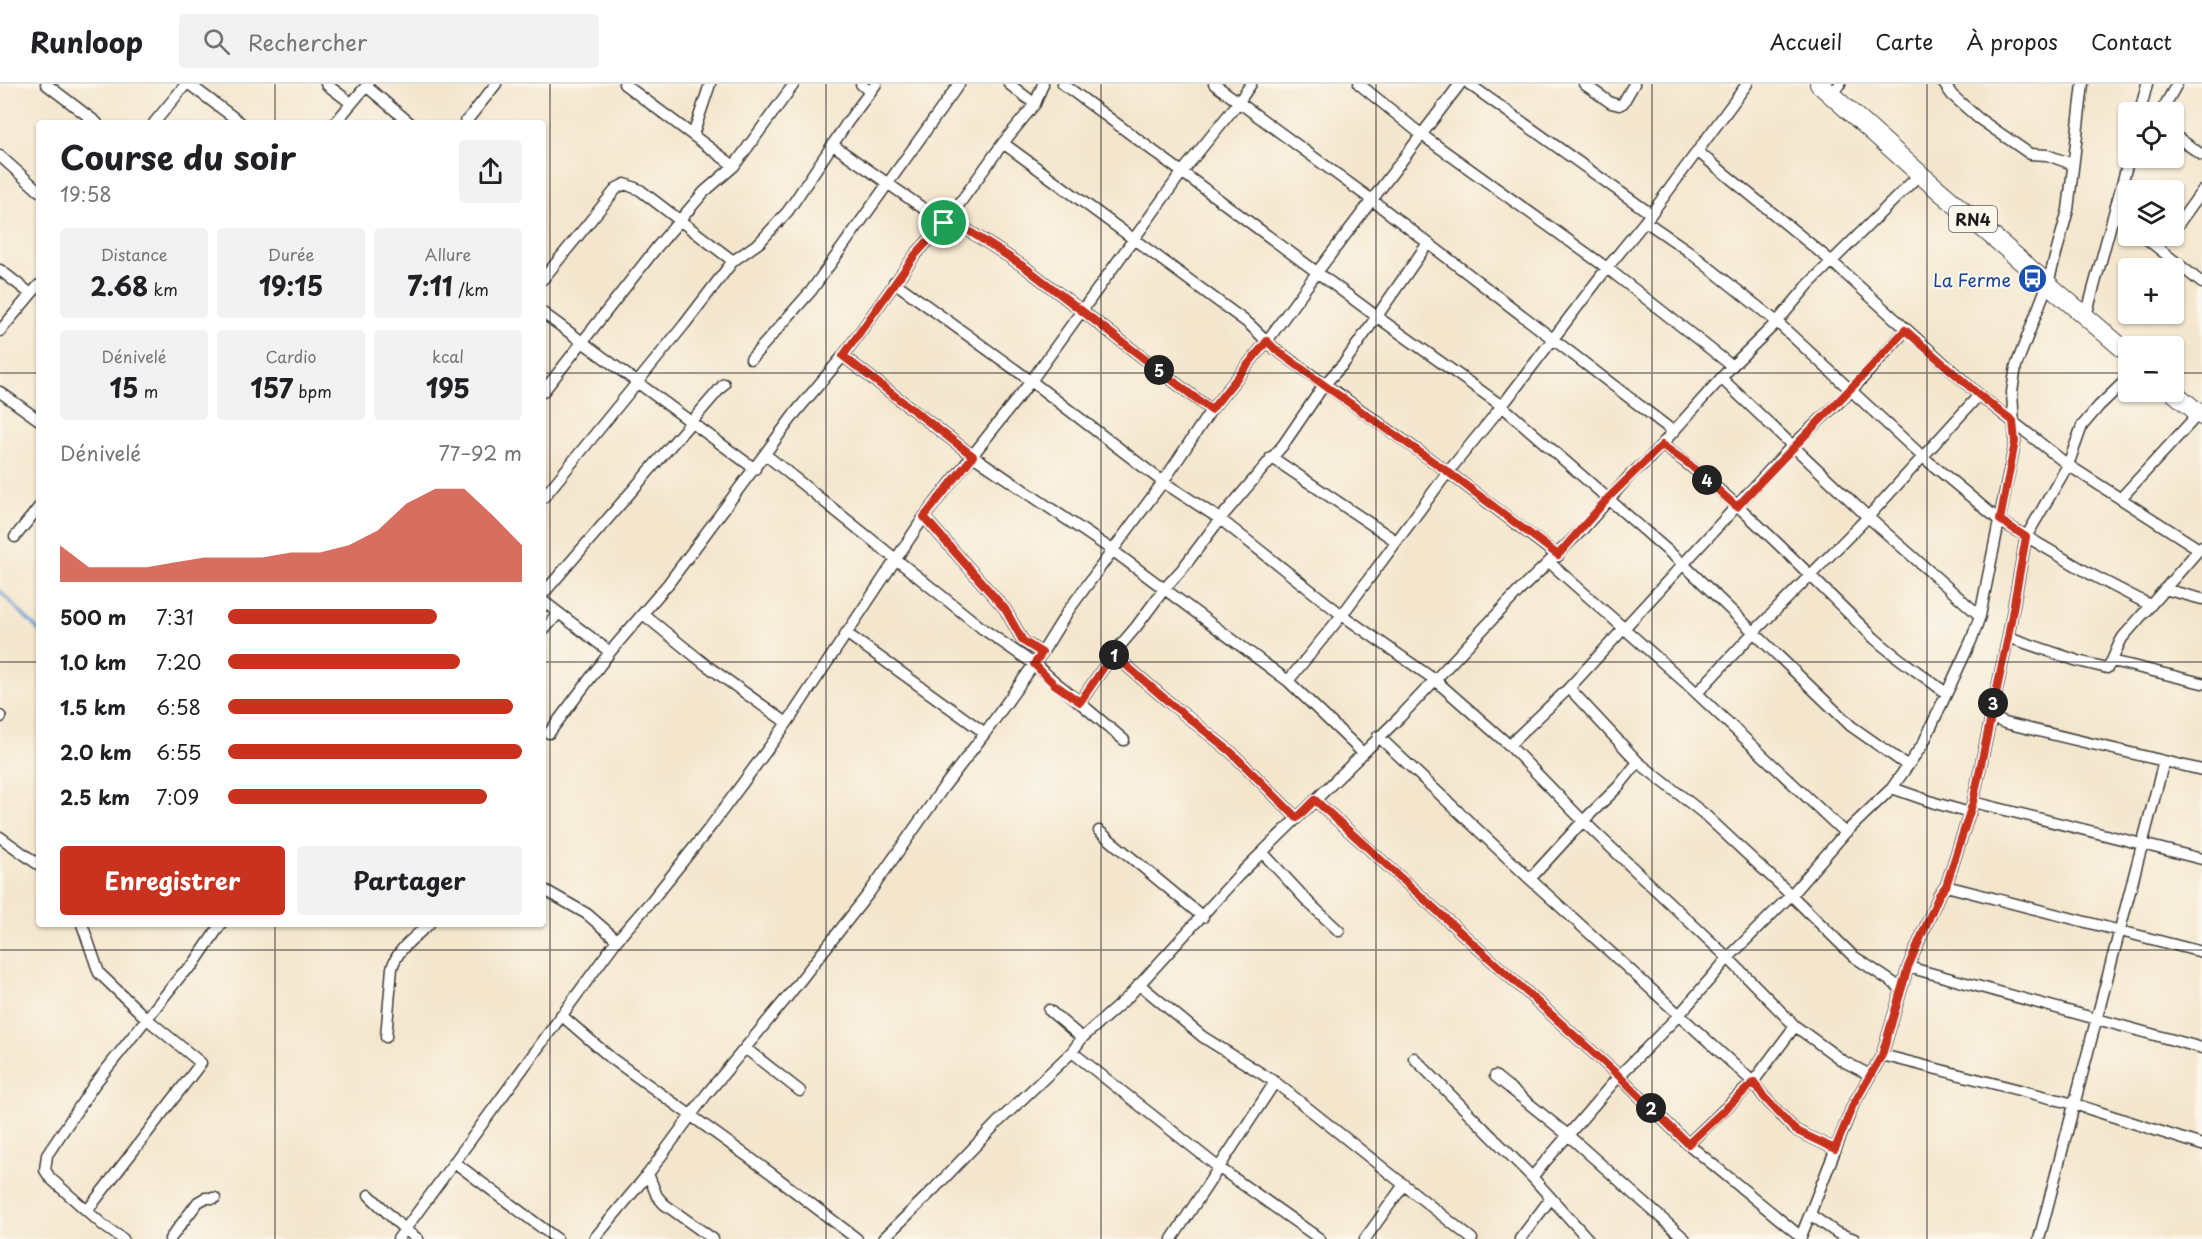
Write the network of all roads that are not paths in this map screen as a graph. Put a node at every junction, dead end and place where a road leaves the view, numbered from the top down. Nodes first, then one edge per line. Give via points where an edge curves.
1 (46, 84) edge
2 (188, 84) edge
3 (326, 84) edge
4 (496, 84) edge
5 (624, 84) edge
6 (710, 84) edge
7 (794, 84) edge
8 (861, 84) edge
9 (959, 84) edge
10 (1009, 84) edge
11 (1043, 84) edge
12 (1063, 84) edge
13 (1214, 84) edge
14 (1251, 84) edge
15 (1359, 84) edge
16 (1460, 84) edge
17 (1469, 84) edge
18 (1584, 84) edge
19 (1634, 84) edge
20 (1747, 84) edge
21 (1944, 84) edge
22 (2083, 84) edge
23 (2146, 84) edge
24 (2177, 84) edge
25 (367, 85) edge
26 (1830, 87) edge
27 (873, 88) edge
28 (2142, 102) edge
29 (2167, 102) edge
30 (1238, 103) junction
31 (351, 104) junction
32 (1035, 104) junction
33 (93, 120) edge
34 (157, 120) edge
35 (237, 120) edge
36 (338, 120) edge
37 (407, 120) edge
38 (467, 120) edge
39 (693, 135) junction
40 (1422, 135) junction
41 (2184, 142) edge
42 (1003, 143) junction
43 (833, 145) junction
44 (1697, 151) junction
45 (2202, 155) edge
46 (0, 156) edge
47 (2072, 164) junction
48 (734, 166) junction
49 (2126, 168) edge
50 (1183, 171) junction
51 (1920, 174) junction
52 (888, 184) junction
53 (36, 188) edge
54 (2202, 190) edge
55 (1372, 200) junction
56 (2114, 215) junction
57 (2184, 216) edge
58 (1648, 217) junction
59 (2118, 218) edge
60 (681, 220) junction
61 (946, 220) junction
62 (1133, 240) junction
63 (1428, 243) junction
64 (2157, 246) edge
65 (2160, 248) joint
66 (733, 261) junction
67 (1831, 261) junction
68 (1606, 268) junction
69 (0, 270) edge
70 (1318, 271) junction
71 (546, 275) edge
72 (894, 282) junction
73 (2048, 282) junction
74 (2202, 283) edge
75 (35, 289) edge
76 (1083, 310) junction
77 (546, 315) edge
78 (1376, 316) junction
79 (2086, 316) junction
80 (1778, 322) junction
81 (1905, 330) junction
82 (0, 331) edge
83 (1553, 338) junction
84 (1267, 341) junction
85 (581, 342) junction
86 (2118, 344) edge
87 (843, 356) junction
88 (751, 359) dead end
89 (1732, 366) junction
90 (1721, 378) junction
91 (1031, 381) junction
92 (637, 382) junction
93 (723, 384) dead end
94 (1324, 385) junction
95 (546, 388) edge
96 (2118, 388) edge
97 (1851, 391) junction
98 (0, 392) edge
99 (1979, 395) junction
100 (2184, 400) edge
101 (1503, 405) junction
102 (1211, 410) junction
103 (2201, 413) edge
104 (36, 418) edge
105 (2013, 421) junction
106 (689, 423) junction
107 (1674, 432) junction
108 (1662, 445) junction
109 (1792, 446) junction
110 (766, 455) junction
111 (973, 456) junction
112 (1271, 457) junction
113 (1923, 457) junction
114 (2068, 465) junction
115 (755, 470) junction
116 (1448, 472) junction
117 (1163, 482) junction
118 (546, 494) edge
119 (1609, 497) junction
120 (2121, 498) junction
121 (1737, 507) junction
122 (36, 511) edge
123 (924, 517) junction
124 (1868, 517) junction
125 (1220, 519) junction
126 (2000, 520) junction
127 (15, 537) dead end
128 (2026, 537) junction
129 (1396, 541) junction
130 (2201, 547) edge
131 (1112, 550) junction
132 (1553, 559) junction
133 (896, 560) junction
134 (1683, 564) junction
135 (1811, 575) junction
136 (1165, 588) junction
137 (2164, 589) junction
138 (546, 590) edge
139 (2202, 599) edge
140 (546, 604) edge
141 (2150, 605) junction
142 (558, 614) junction
143 (644, 614) junction
144 (1342, 615) junction
145 (1980, 616) junction
146 (546, 628) edge
147 (1624, 629) junction
148 (1754, 632) junction
149 (846, 633) junction
150 (2008, 637) junction
151 (610, 652) junction
152 (1042, 653) junction
153 (1113, 654) junction
154 (2112, 662) junction
155 (1034, 664) junction
156 (1435, 680) junction
157 (1288, 681) junction
158 (2202, 683) edge
159 (1569, 688) junction
160 (1697, 693) junction
161 (1946, 693) junction
162 (1080, 702) junction
163 (1990, 717) junction
164 (787, 723) junction
165 (549, 733) dead end
166 (985, 733) junction
167 (1378, 736) junction
168 (1124, 740) dead end
169 (1509, 745) junction
170 (1363, 753) junction
171 (2164, 761) junction
172 (1638, 762) junction
173 (1908, 766) junction
174 (2202, 770) edge
175 (1892, 788) junction
176 (1315, 800) junction
177 (1972, 807) junction
178 (1297, 818) junction
179 (1583, 821) junction
180 (1099, 831) dead end
181 (1845, 833) junction
182 (0, 837) edge
183 (2143, 844) junction
184 (1263, 853) junction
185 (2202, 859) edge
186 (36, 863) edge
187 (1530, 879) junction
188 (1946, 886) junction
189 (546, 891) edge
190 (1791, 894) junction
191 (1203, 917) junction
192 (83, 927) edge
193 (219, 927) edge
194 (426, 927) edge
195 (1339, 931) dead end
196 (2119, 931) junction
197 (616, 940) junction
198 (2202, 952) edge
199 (1728, 958) junction
200 (1908, 967) junction
201 (1139, 984) junction
202 (1902, 988) junction
203 (1049, 1010) dead end
204 (1680, 1014) junction
205 (561, 1015) junction
206 (2095, 1018) junction
207 (147, 1019) junction
208 (1795, 1026) junction
209 (386, 1037) dead end
210 (1082, 1038) junction
211 (745, 1048) junction
212 (2202, 1048) edge
213 (1072, 1052) junction
214 (1882, 1055) junction
215 (1414, 1058) dead end
216 (1870, 1075) junction
217 (1495, 1076) dead end
218 (1619, 1076) junction
219 (1275, 1082) junction
220 (1754, 1082) junction
221 (800, 1091) dead end
222 (2074, 1104) junction
223 (691, 1116) junction
224 (1569, 1136) junction
225 (1688, 1144) junction
226 (2202, 1145) edge
227 (1835, 1149) junction
228 (454, 1162) junction
229 (1218, 1167) junction
230 (648, 1174) junction
231 (1532, 1177) junction
232 (1403, 1186) junction
233 (369, 1195) dead end
234 (215, 1198) dead end
235 (1551, 1198) junction
236 (87, 1211) junction
237 (1811, 1215) junction
238 (402, 1235) edge
239 (1800, 1238) edge
240 (123, 1239) edge
241 (170, 1239) edge
242 (418, 1239) edge
243 (557, 1239) edge
244 (594, 1239) edge
245 (713, 1239) edge
246 (857, 1239) edge
247 (883, 1239) edge
248 (1172, 1239) edge
249 (1320, 1239) edge
250 (1365, 1239) edge
251 (1472, 1239) edge
252 (1520, 1239) edge
253 (1587, 1239) edge
254 (1685, 1239) edge
255 (1854, 1239) edge
256 (2039, 1239) edge

1 - 33 street
2 - 34 street
2 - 35 street
3 - 31 street
4 - 38 street
5 - 39 street
6 - 39 street
7 - 48 street
8 - 27 street
9 - 52 street
10 - 32 street
11 - 32 street
12 - 50 street
13 - 30 street
14 - 30 street
15 - 40 street
16 - 40 street
17 - 58 street
18 - 19 street via 1619,105
20 - 44 street
21 - 47 street via 1978,118 2030,154
22 - 47 street
23 - 28 street
24 - 29 street
25 - 31 street
25 - 37 street
26 - 51 highway, RN4
27 - 43 street
30 - 50 street
30 - 55 street
31 - 36 street
32 - 42 street
39 - 48 street
40 - 55 street
40 - 68 street
41 - 45 street
42 - 61 street
42 - 62 street
43 - 52 street
43 - 66 street via 788,211 760,242
44 - 58 street
44 - 67 street
46 - 53 street
47 - 73 street via 2068,210
48 - 60 street via 704,192
49 - 56 street
50 - 62 street
50 - 70 street
51 - 67 street
51 - 73 highway, RN4
52 - 61 street
52 - 88 street via 812,291
54 - 57 street
55 - 63 street
55 - 70 street
56 - 59 street
56 - 79 street
58 - 68 street
58 - 80 street
60 - 66 street
60 - 71 street via 640,190 625,184 617,188
60 - 85 street
61 - 72 street
61 - 76 street via 1026,268
62 - 76 street
62 - 84 street
63 - 78 street
63 - 83 street
64 - 65 street
65 - 74 street
66 - 92 street
67 - 80 street
67 - 81 street
68 - 83 street
68 - 89 street
69 - 75 street
70 - 78 street
70 - 84 street
72 - 87 street
72 - 91 street
73 - 79 highway, RN4
73 - 105 street via 2016,366
75 - 82 street
76 - 91 street
76 - 102 street
77 - 85 street
78 - 94 street via 1346,362
78 - 101 street
79 - 86 highway, RN4
80 - 89 street
80 - 97 street
81 - 97 street
81 - 99 street
83 - 101 street
83 - 107 street
84 - 94 street
84 - 102 street
85 - 92 street
85 - 95 street
87 - 110 street
87 - 111 street
89 - 90 street
90 - 107 street
90 - 109 street
91 - 111 street
91 - 117 street
92 - 106 street
92 - 118 street
93 - 106 street
94 - 112 street
94 - 116 street
96 - 114 street via 2082,426
97 - 109 street
97 - 113 street
98 - 104 street
99 - 105 street
99 - 113 street
100 - 103 highway
101 - 116 street
101 - 119 street
102 - 117 street
103 - 120 street
105 - 114 street
105 - 126 street via 2015,442
106 - 115 street
106 - 138 street
107 - 108 street
108 - 119 street
108 - 121 street
109 - 121 street
109 - 124 street
110 - 115 street
110 - 133 street
111 - 123 street
111 - 131 street
112 - 125 street
112 - 129 street
113 - 124 street
113 - 126 street
114 - 120 street
114 - 128 street
115 - 143 street
116 - 129 street
116 - 132 street
117 - 125 street
117 - 131 street
119 - 132 street
119 - 134 street
120 - 130 street
121 - 134 street
121 - 135 street
122 - 127 street
123 - 133 street
123 - 152 street via 1005,609 1023,641
124 - 135 street
124 - 145 street
125 - 136 street
125 - 144 street
126 - 128 street
126 - 145 street
128 - 141 street
128 - 150 street
129 - 144 street
130 - 137 street
131 - 136 street
131 - 152 street
132 - 147 street
132 - 156 street
133 - 149 street
133 - 155 street
134 - 147 street
134 - 148 street
135 - 148 street
135 - 161 street via 1876,639
136 - 153 street
136 - 157 street
137 - 139 street
137 - 141 street
140 - 142 street
141 - 154 street via 2116,648
142 - 146 street
142 - 151 street
143 - 151 street
143 - 164 street
144 - 156 street
144 - 157 street
145 - 161 street
147 - 159 street
147 - 160 street
148 - 160 street
148 - 173 street via 1851,726
149 - 164 street
149 - 166 street
150 - 154 street via 2105,668
150 - 163 street
151 - 165 street
152 - 155 street
153 - 162 street
153 - 178 street via 1231,752
154 - 158 street
155 - 162 street
155 - 166 street
156 - 167 street
156 - 169 street
157 - 170 street
159 - 169 street
159 - 172 street
160 - 181 street
161 - 173 street via 1923,744
162 - 168 street
163 - 171 street
163 - 177 street
164 - 197 street via 690,855
166 - 211 street via 837,935
167 - 170 street
167 - 187 street
169 - 179 street
170 - 176 street
171 - 174 street
171 - 183 street
172 - 179 street
172 - 190 street via 1703,813
173 - 175 street
175 - 177 street via 1935,803
175 - 181 street
176 - 178 street
176 - 218 street
177 - 183 street
177 - 188 street
178 - 184 street
179 - 187 street
179 - 199 street
180 - 191 street
181 - 190 street
182 - 186 street
183 - 185 street
183 - 196 street
184 - 191 street
184 - 195 street
187 - 204 street
188 - 196 street
188 - 200 street
189 - 197 street via 587,914
190 - 199 street
190 - 202 street via 1853,957
191 - 201 street
192 - 207 street via 99,973
193 - 207 street
194 - 209 street via 395,958
196 - 198 street
196 - 206 street
197 - 205 street
199 - 204 street
199 - 208 street
200 - 202 street
200 - 206 street
201 - 210 street
201 - 219 street via 1203,1037
202 - 214 street
203 - 210 street
204 - 218 street
204 - 220 street
205 - 223 street via 611,1058
205 - 228 street
206 - 212 street
206 - 222 street
207 - 236 street via 46,1155 45,1170 50,1178
207 - 236 street via 201,1063
208 - 216 street via 1843,1061
208 - 220 street
210 - 213 street
211 - 221 street
211 - 223 street
213 - 229 street
213 - 247 street
214 - 216 street
214 - 222 street
215 - 231 street
216 - 227 street
217 - 224 street
218 - 224 street
218 - 225 street
219 - 229 street
219 - 232 street
220 - 225 street
220 - 227 street via 1795,1130
222 - 226 street
222 - 256 street
223 - 230 street
223 - 246 street
224 - 231 street
224 - 254 street
225 - 239 street
227 - 237 street
228 - 238 street
228 - 243 street
229 - 248 street
229 - 249 street
230 - 244 street
230 - 245 street via 664,1204
231 - 235 street
232 - 250 street
232 - 251 street
233 - 238 street
234 - 241 street via 198,1202
235 - 252 street
235 - 253 street
236 - 240 street
237 - 239 street
237 - 255 street via 1837,1233
238 - 242 street

